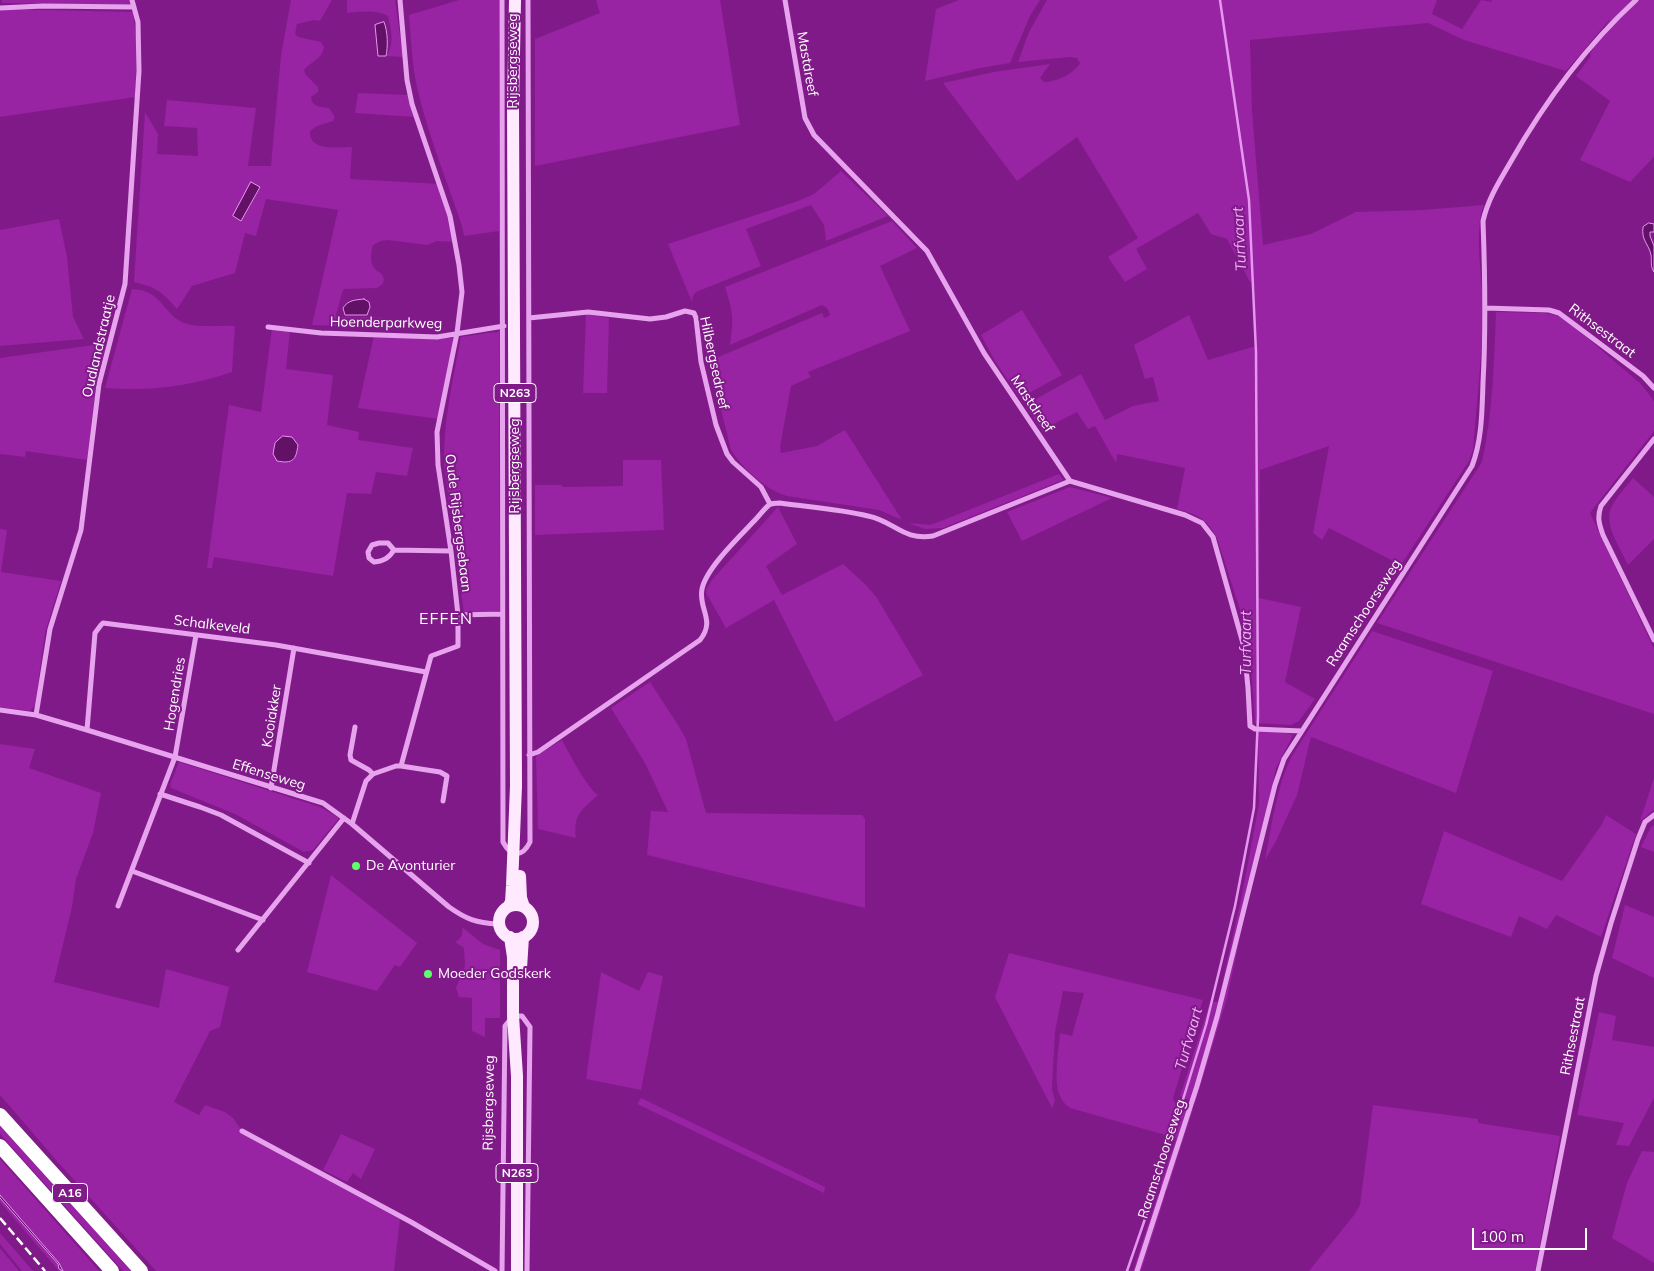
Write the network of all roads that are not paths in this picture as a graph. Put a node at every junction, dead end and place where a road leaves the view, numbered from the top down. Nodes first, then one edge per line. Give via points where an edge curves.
1 (132, 0) edge
2 (400, 0) edge
3 (502, 0) edge
4 (515, 0) edge
5 (528, 0) edge
6 (785, 0) edge
7 (1636, 0) edge
8 (134, 7) junction
9 (0, 8) edge
10 (1486, 308) junction
11 (529, 318) junction
12 (504, 326) junction
13 (268, 327) dead end
14 (457, 333) junction
15 (1654, 388) edge
16 (1654, 439) edge
17 (1070, 481) junction
18 (770, 504) junction
19 (394, 550) junction
20 (451, 551) junction
21 (502, 614) junction
22 (458, 615) junction
23 (196, 635) junction
24 (1654, 640) edge
25 (294, 648) junction
26 (426, 672) junction
27 (0, 710) edge
28 (36, 715) junction
29 (355, 727) dead end
30 (87, 730) junction
31 (1301, 731) junction
32 (529, 755) junction
33 (175, 757) junction
34 (401, 766) junction
35 (373, 774) junction
36 (272, 788) junction
37 (160, 794) junction
38 (443, 801) dead end
39 (1654, 815) edge
40 (344, 818) junction
41 (352, 824) junction
42 (517, 854) junction
43 (309, 864) junction
44 (132, 870) junction
45 (118, 906) dead end
46 (508, 907) junction
47 (524, 907) junction
48 (264, 920) junction
49 (498, 924) junction
50 (524, 937) junction
51 (510, 938) junction
52 (238, 950) dead end
53 (513, 1019) junction
54 (0, 1115) edge
55 (242, 1130) dead end
56 (0, 1146) edge
57 (112, 1271) edge
58 (141, 1271) edge
59 (494, 1271) edge
60 (502, 1271) edge
61 (517, 1271) edge
62 (527, 1271) edge
63 (1137, 1271) edge
64 (1538, 1271) edge

1 - 8 street, Oudlandstraatje
2 - 14 street, Oude Rijsbergsebaan via 412,104 456,241 462,292
3 - 12 street, Rijsbergseweg
4 - 42 main road, Rijsbergseweg / N263
5 - 11 street, Rijsbergseweg
6 - 17 street, Mastdreef via 805,118 814,135 927,251 984,353
7 - 10 street, Raamschoorseweg via 1582,57 1533,124 1487,204 1483,221
8 - 9 street
8 - 28 street, Oudlandstraatje via 140,42 125,284 99,384 81,530 50,629
10 - 15 street, Rithsestraat via 1559,313 1643,376
10 - 31 street, Raamschoorseweg via 1481,427 1472,466
11 - 18 street, Hilbergsedreef via 588,312 643,320 685,311 694,313 716,425 727,454 761,488
11 - 32 street, Rijsbergseweg
12 - 14 street, Hoenderparkweg
12 - 21 street, Rijsbergseweg
13 - 14 street, Hoenderparkweg via 321,333 437,337
14 - 20 street, Oude Rijsbergsebaan via 437,432 438,466
16 - 24 street via 1598,514 1602,535
17 - 18 street via 933,536 920,538 870,516
17 - 31 street via 1202,523 1213,537 1244,647 1250,726
18 - 32 street via 729,548 705,580 701,599 708,626 700,640
19 - 19 street via 388,543 372,545 369,558 374,562 381,561
19 - 20 street
20 - 22 street, Oude Rijsbergsebaan
21 - 22 street
21 - 42 street, Rijsbergseweg via 503,842 508,851
22 - 26 street, Oude Rijsbergsebaan via 458,646 431,656
23 - 25 street, Schalkeveld
23 - 30 street, Schalkeveld via 101,625 95,633
23 - 33 street, Hogendries
25 - 26 street, Schalkeveld
25 - 36 street, Kooiakker
26 - 34 street, Oude Rijsbergsebaan
27 - 28 street, Effenseweg
28 - 30 street, Effenseweg
29 - 35 street via 351,760
30 - 33 street, Effenseweg
31 - 63 street, Raamschoorseweg via 1284,759 1275,785 1197,1086
32 - 42 street, Rijsbergseweg via 530,842
33 - 36 street, Effenseweg
33 - 37 street, Hogendries
34 - 35 street
34 - 38 street via 447,776
35 - 41 street via 366,782
36 - 40 street, Effenseweg via 323,803
37 - 43 street via 221,815
37 - 44 street, Hogendries
39 - 64 street, Rithsestraat via 1645,822 1638,839 1596,976
40 - 41 street, Effenseweg
40 - 43 street
41 - 49 street, Effenseweg via 460,915
42 - 46 main road, Rijsbergseweg / N263
42 - 47 main road, Rijsbergseweg / N263
43 - 48 street
44 - 45 street, Hogendries
44 - 48 street
46 - 47 main road
46 - 49 main road, N263
47 - 50 main road, N263 via 531,914 533,927
48 - 52 street
49 - 51 main road
50 - 51 main road
50 - 53 main road, Rijsbergseweg / N263
51 - 53 main road, Rijsbergseweg / N263
53 - 60 street, Rijsbergseweg
53 - 61 main road, Rijsbergseweg / N263 via 517,1076
53 - 62 street via 530,1027
54 - 58 highway, A16
55 - 59 street
56 - 57 highway, A16

